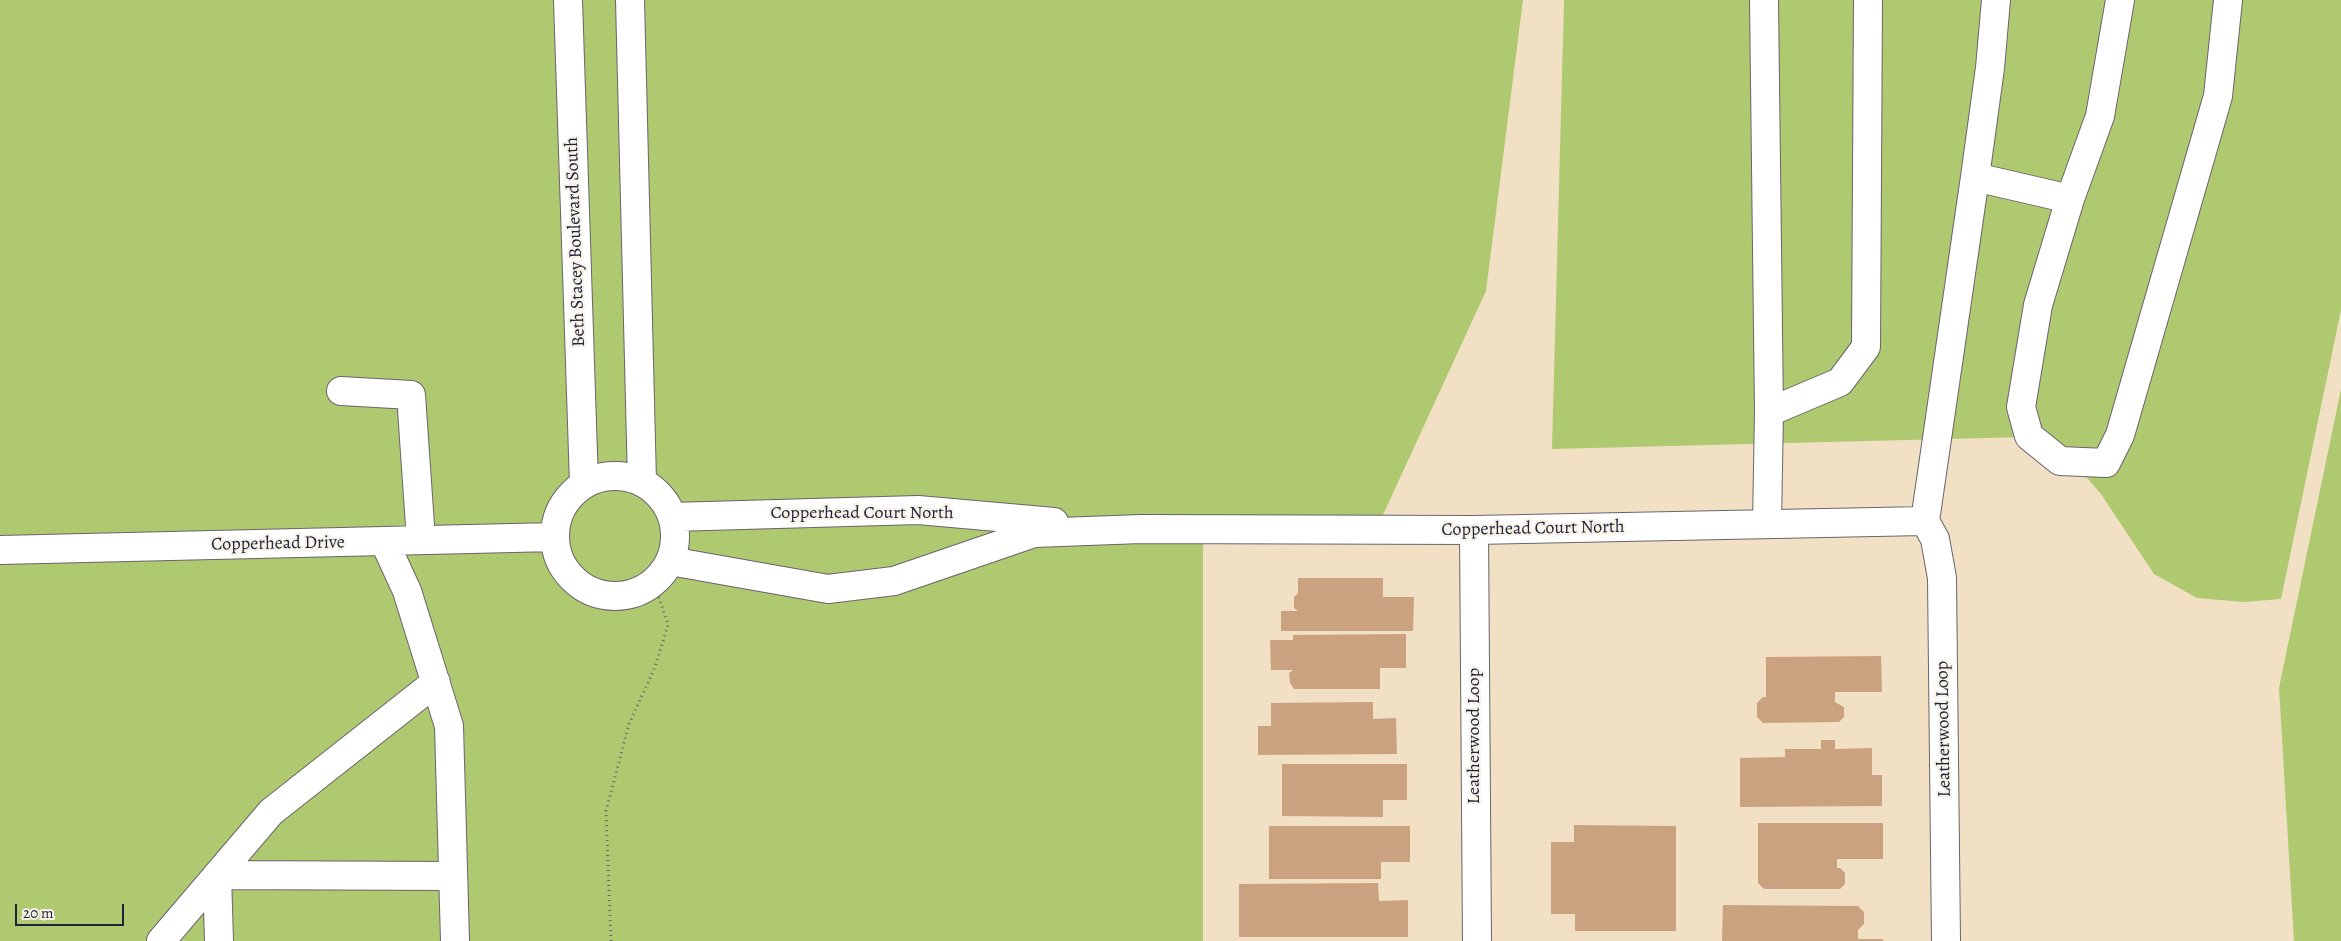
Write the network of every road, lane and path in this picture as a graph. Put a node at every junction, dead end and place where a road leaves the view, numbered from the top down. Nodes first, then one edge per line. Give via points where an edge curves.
1 (568, 0) edge
2 (630, 0) edge
3 (1764, 0) edge
4 (1868, 0) edge
5 (1996, 0) edge
6 (2120, 0) edge
7 (2228, 0) edge
8 (1975, 177) junction
9 (2070, 199) junction
10 (342, 391) dead end
11 (1768, 412) junction
12 (642, 482) junction
13 (584, 484) junction
14 (672, 516) junction
15 (1925, 521) junction
16 (1768, 524) junction
17 (1140, 529) junction
18 (1474, 530) junction
19 (555, 537) junction
20 (421, 540) junction
21 (384, 541) junction
22 (0, 550) edge
23 (670, 561) junction
24 (653, 582) junction
25 (436, 682) junction
26 (217, 875) junction
27 (453, 876) junction
28 (161, 941) edge
29 (219, 941) edge
30 (454, 941) edge
31 (611, 941) edge
32 (1477, 941) edge
33 (1946, 941) edge

1 - 13 street, Beth Stacey Boulevard South
2 - 12 street
3 - 11 street
4 - 11 street via 1866,347 1840,382
5 - 8 street
6 - 9 street via 2100,116
7 - 9 street via 2213,116 2120,435 2106,462 2060,461 2029,436 2020,407 2038,305
8 - 9 street
8 - 15 street
10 - 20 street via 411,395
11 - 16 street
12 - 13 street via 613,476
12 - 14 street via 665,502
13 - 19 street via 563,507
14 - 17 street, Copperhead Court North via 918,510
14 - 23 street via 676,531
15 - 16 street, Copperhead Court North
15 - 33 street, Leatherwood Loop via 1935,539 1942,578
16 - 18 street, Copperhead Court North
17 - 18 street, Copperhead Court North
17 - 23 street, Copperhead Court North via 1034,533 894,581 828,589
18 - 32 street, Leatherwood Loop
19 - 20 street, Copperhead Drive
19 - 24 street via 558,556 582,586 618,596 637,592
20 - 21 street, Copperhead Drive
21 - 22 street, Copperhead Drive
21 - 25 street via 407,591
23 - 24 street
24 - 31 path via 668,625 655,667 628,724 606,811
25 - 26 street via 271,812
25 - 27 street via 449,726
26 - 27 street
26 - 28 street
26 - 29 street
27 - 30 street

